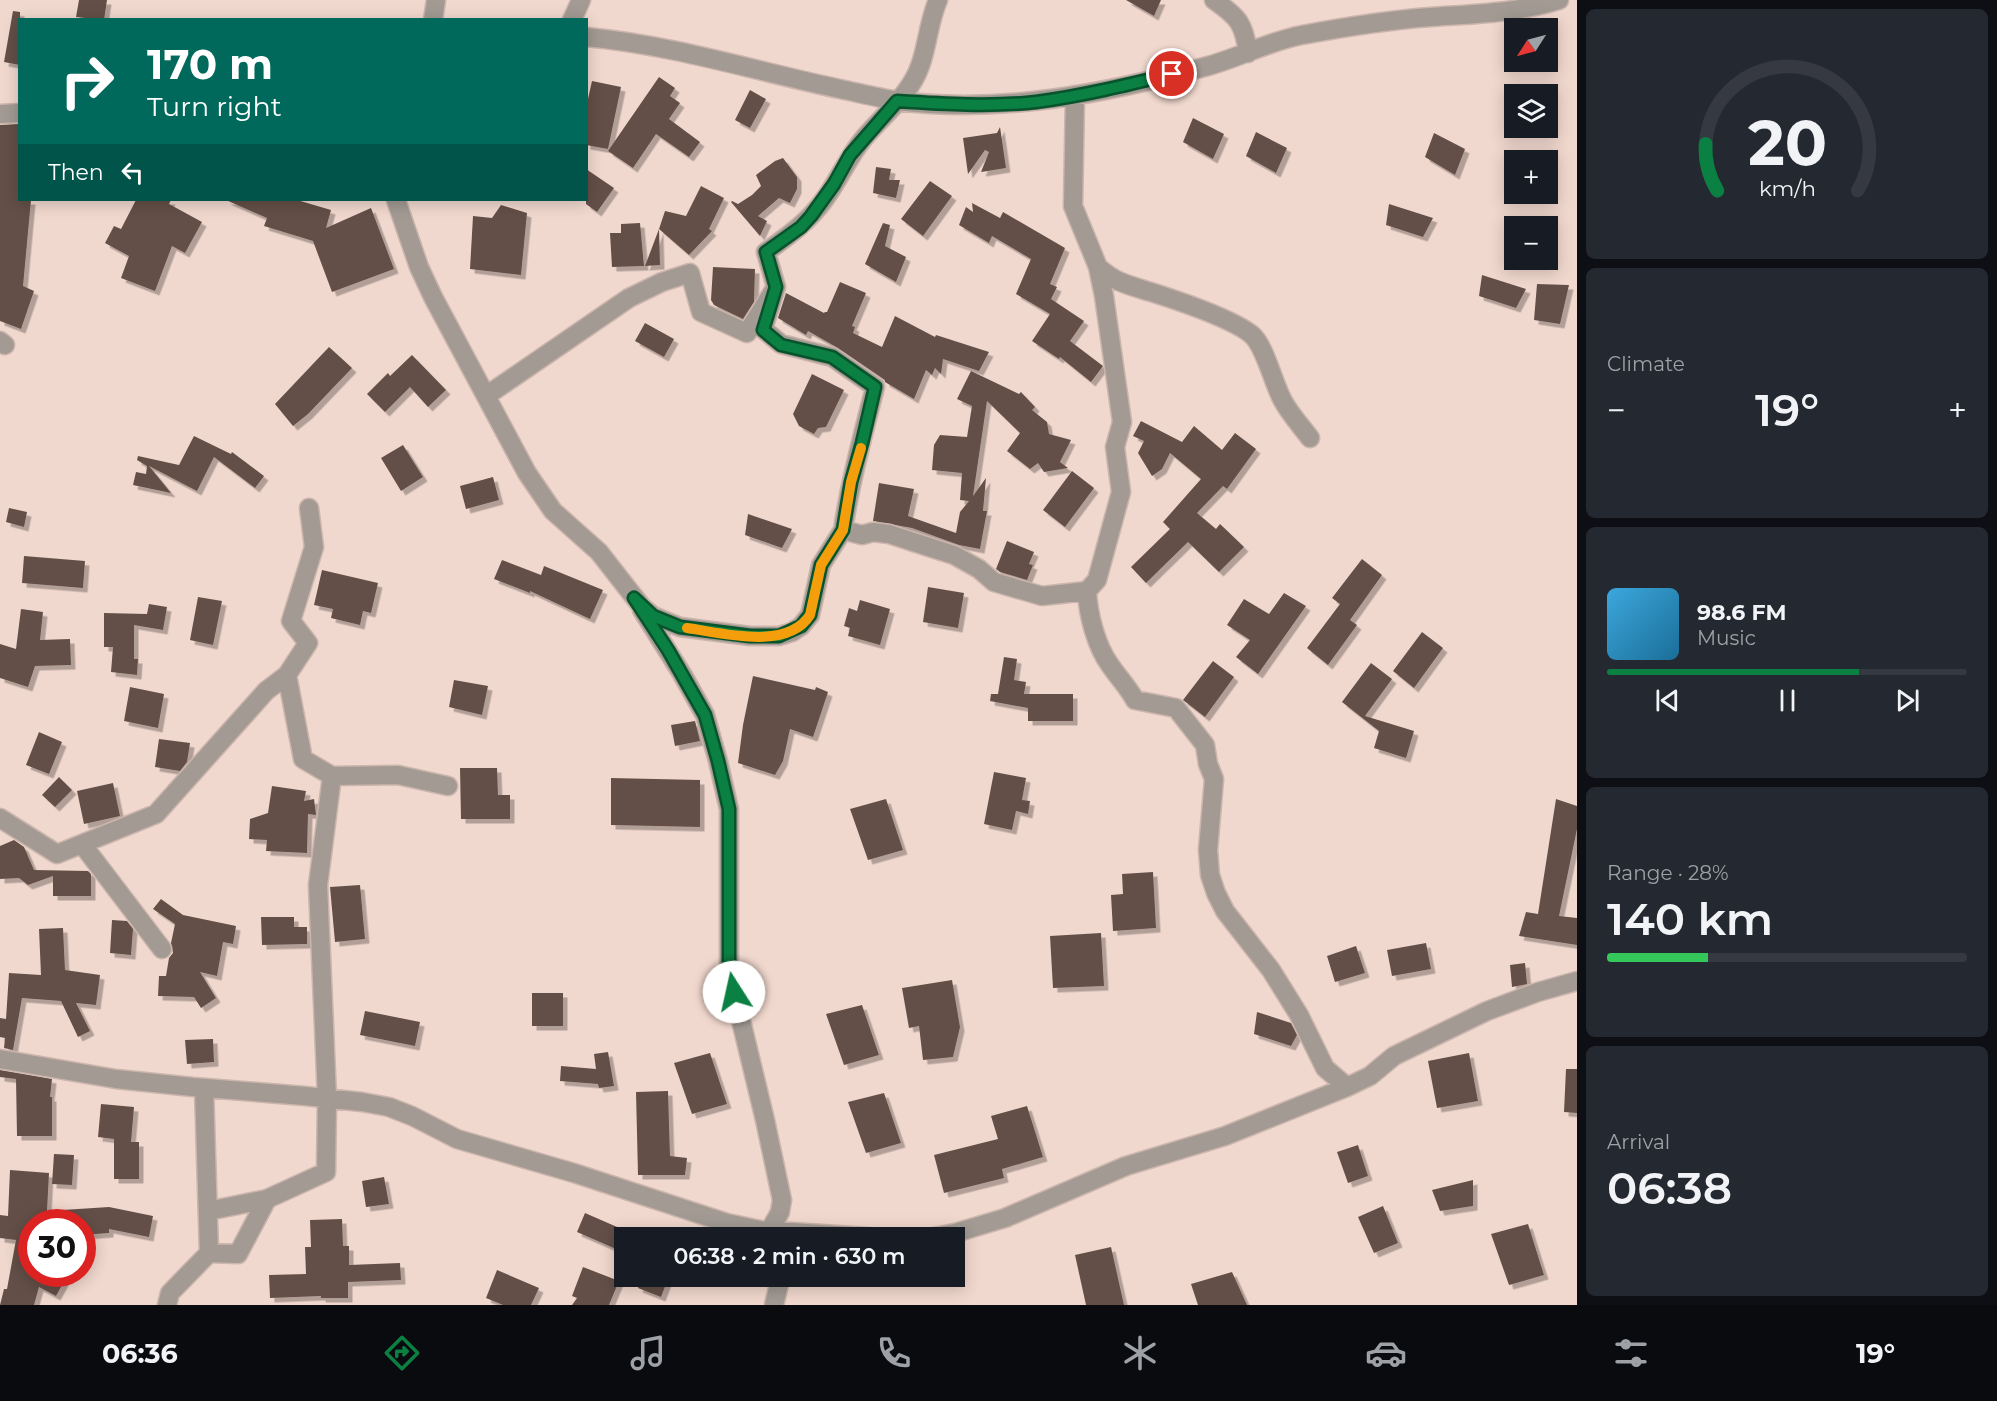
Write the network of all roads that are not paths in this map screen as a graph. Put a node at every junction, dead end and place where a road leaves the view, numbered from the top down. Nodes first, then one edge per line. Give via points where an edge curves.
1 (436, 0) edge
2 (581, 0) edge
3 (938, 0) edge
4 (1214, 0) edge
5 (1558, 0) edge
6 (433, 18) edge
7 (573, 18) edge
8 (588, 37) edge
9 (1248, 53) junction
10 (1075, 95) junction
11 (897, 101) junction
12 (18, 113) edge
13 (0, 114) edge
14 (396, 201) edge
15 (1098, 267) junction
16 (776, 287) junction
17 (486, 396) junction
18 (1310, 438) dead end
19 (309, 508) dead end
20 (843, 530) junction
21 (1087, 591) junction
22 (634, 598) junction
23 (287, 675) junction
24 (332, 776) junction
25 (448, 786) dead end
26 (0, 818) edge
27 (82, 844) junction
28 (162, 949) dead end
29 (1577, 981) edge
30 (0, 1059) edge
31 (204, 1088) junction
32 (1347, 1088) junction
33 (327, 1098) junction
34 (267, 1199) junction
35 (208, 1211) junction
36 (745, 1227) edge
37 (771, 1227) edge
38 (965, 1230) edge
39 (209, 1253) junction
40 (778, 1287) edge
41 (167, 1305) edge
42 (774, 1305) edge

1 - 6 street
2 - 7 street
3 - 11 street via 920,66 909,89
4 - 9 street via 1240,22
5 - 9 street via 1498,13 1428,17 1299,35
8 - 11 street via 680,51
9 - 10 street via 1209,66
10 - 11 street via 1035,102 964,105
10 - 15 street via 1073,206
11 - 16 street via 850,155 811,216 766,252
12 - 13 street
14 - 17 street via 419,267
15 - 18 street via 1122,284 1215,316 1252,335 1260,343 1283,403
15 - 21 street via 1122,412 1115,447 1121,492 1097,580
16 - 17 street via 747,333 701,312 690,273 662,282 629,298
16 - 20 street via 763,330 781,345 832,357 875,387
17 - 22 street via 527,473 554,511 599,552
19 - 23 street via 314,547 291,621 308,643
20 - 21 street via 862,535 890,534 954,555 979,568 994,582 1042,596
20 - 22 street via 821,565 810,615 801,626 779,636 680,627 653,616
21 - 32 street via 1093,627 1108,663 1135,700 1176,708 1205,745 1214,779 1208,850 1216,893 1225,911 1271,970 1325,1068
22 - 37 street via 705,715 725,789 730,840 729,971 782,1200
23 - 24 street via 303,759
23 - 27 street via 266,691 156,814
24 - 25 street via 398,775
24 - 33 street via 318,885
26 - 27 street via 57,854
27 - 28 street
29 - 32 street via 1487,1011 1394,1056 1370,1076
30 - 31 street via 116,1079
31 - 33 street
31 - 35 street
32 - 38 street via 1225,1136 1126,1166 1005,1218
33 - 34 street via 326,1172
33 - 36 street via 389,1107 457,1139
34 - 35 street
34 - 39 street via 238,1254
35 - 39 street
39 - 41 street via 170,1293
40 - 42 street

